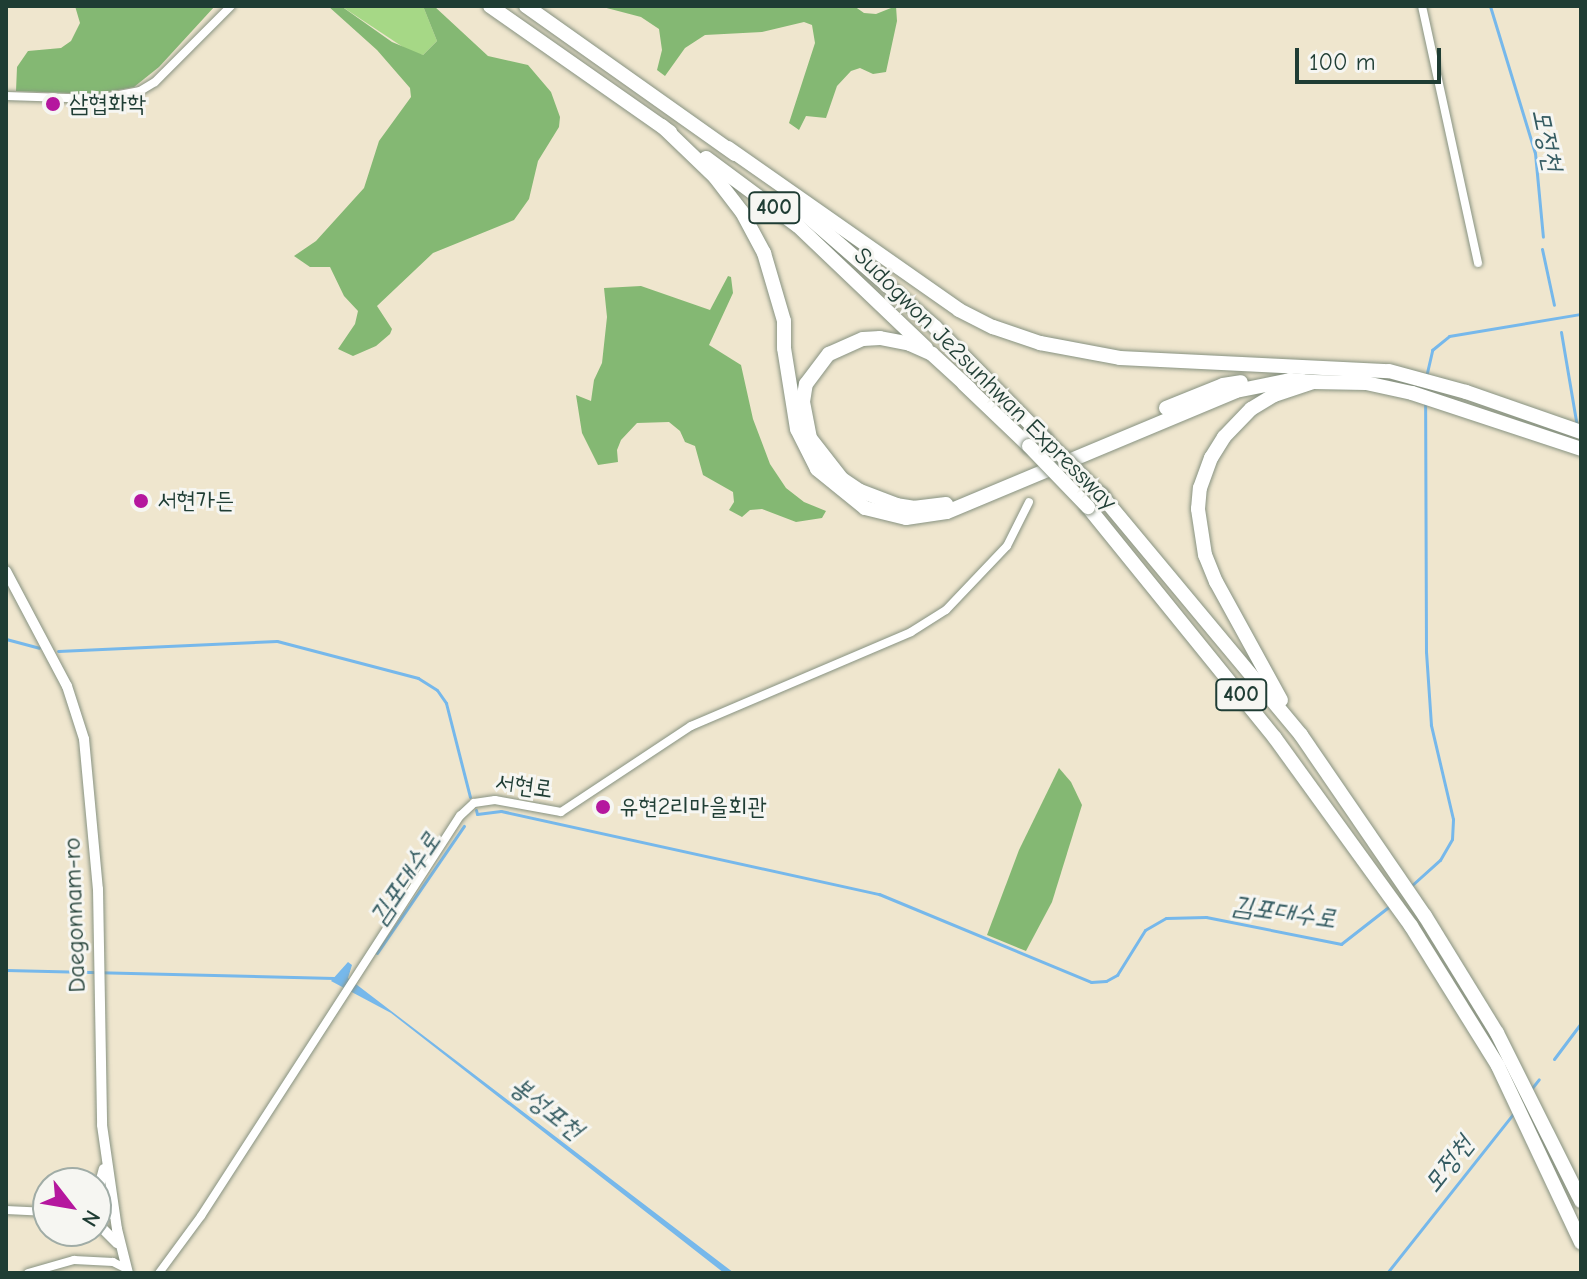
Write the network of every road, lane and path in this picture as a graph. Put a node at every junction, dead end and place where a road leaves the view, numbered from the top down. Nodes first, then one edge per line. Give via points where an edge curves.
1 (231, 6) edge
2 (490, 6) edge
3 (526, 6) edge
4 (1422, 6) edge
5 (6, 96) edge
6 (662, 126) junction
7 (728, 148) junction
8 (1478, 263) dead end
9 (1324, 366) junction
10 (1313, 382) junction
11 (970, 389) junction
12 (1581, 432) edge
13 (1581, 449) edge
14 (1029, 502) dead end
15 (6, 571) edge
16 (1301, 735) junction
17 (105, 1159) junction
18 (104, 1167) edge
19 (1581, 1201) edge
20 (6, 1210) edge
21 (32, 1211) edge
22 (114, 1215) joint
23 (112, 1236) edge
24 (1581, 1242) edge
25 (122, 1249) junction
26 (127, 1271) edge
27 (28, 1273) edge
28 (159, 1273) edge

1 - 5 street via 140,91 98,99
2 - 6 highway, Sudogwon Je2sunhwan Expressway / 400
3 - 7 highway, Sudogwon Je2sunhwan Expressway / 400
4 - 8 street
6 - 10 highway via 715,177 764,253 784,321 797,429 817,469 865,508 906,518 947,512 1236,391 1290,380
6 - 11 highway, Sudogwon Je2sunhwan Expressway / 400 via 798,226
7 - 9 highway via 930,291 993,327 1077,353
7 - 16 highway, Sudogwon Je2sunhwan Expressway / 400, bridge via 935,327 1102,496
9 - 11 highway via 1223,385 962,501 939,506 897,505 860,491 827,464 805,422 806,384 815,368 829,354 863,339 896,340 932,354
9 - 12 highway via 1417,377
10 - 13 highway via 1366,383 1412,393
10 - 16 highway via 1274,395 1240,418 1211,458 1198,509 1205,555 1216,582
11 - 24 highway, Sudogwon Je2sunhwan Expressway / 400, bridge via 1088,507 1275,738 1385,889 1505,1081
14 - 28 street, 서현로 via 1007,546 946,610 911,632 691,726 561,812 495,800 474,803 460,816
15 - 17 street, Daegonnam-ro via 67,686 84,739 98,889 99,1091
16 - 19 highway, Sudogwon Je2sunhwan Expressway / 400 via 1425,916 1516,1069
17 - 18 street
17 - 22 street, Daegonnam-ro
20 - 21 street
22 - 25 street, Daegonnam-ro
23 - 25 street
25 - 26 street, Daegonnam-ro
26 - 27 street via 113,1262 74,1260

